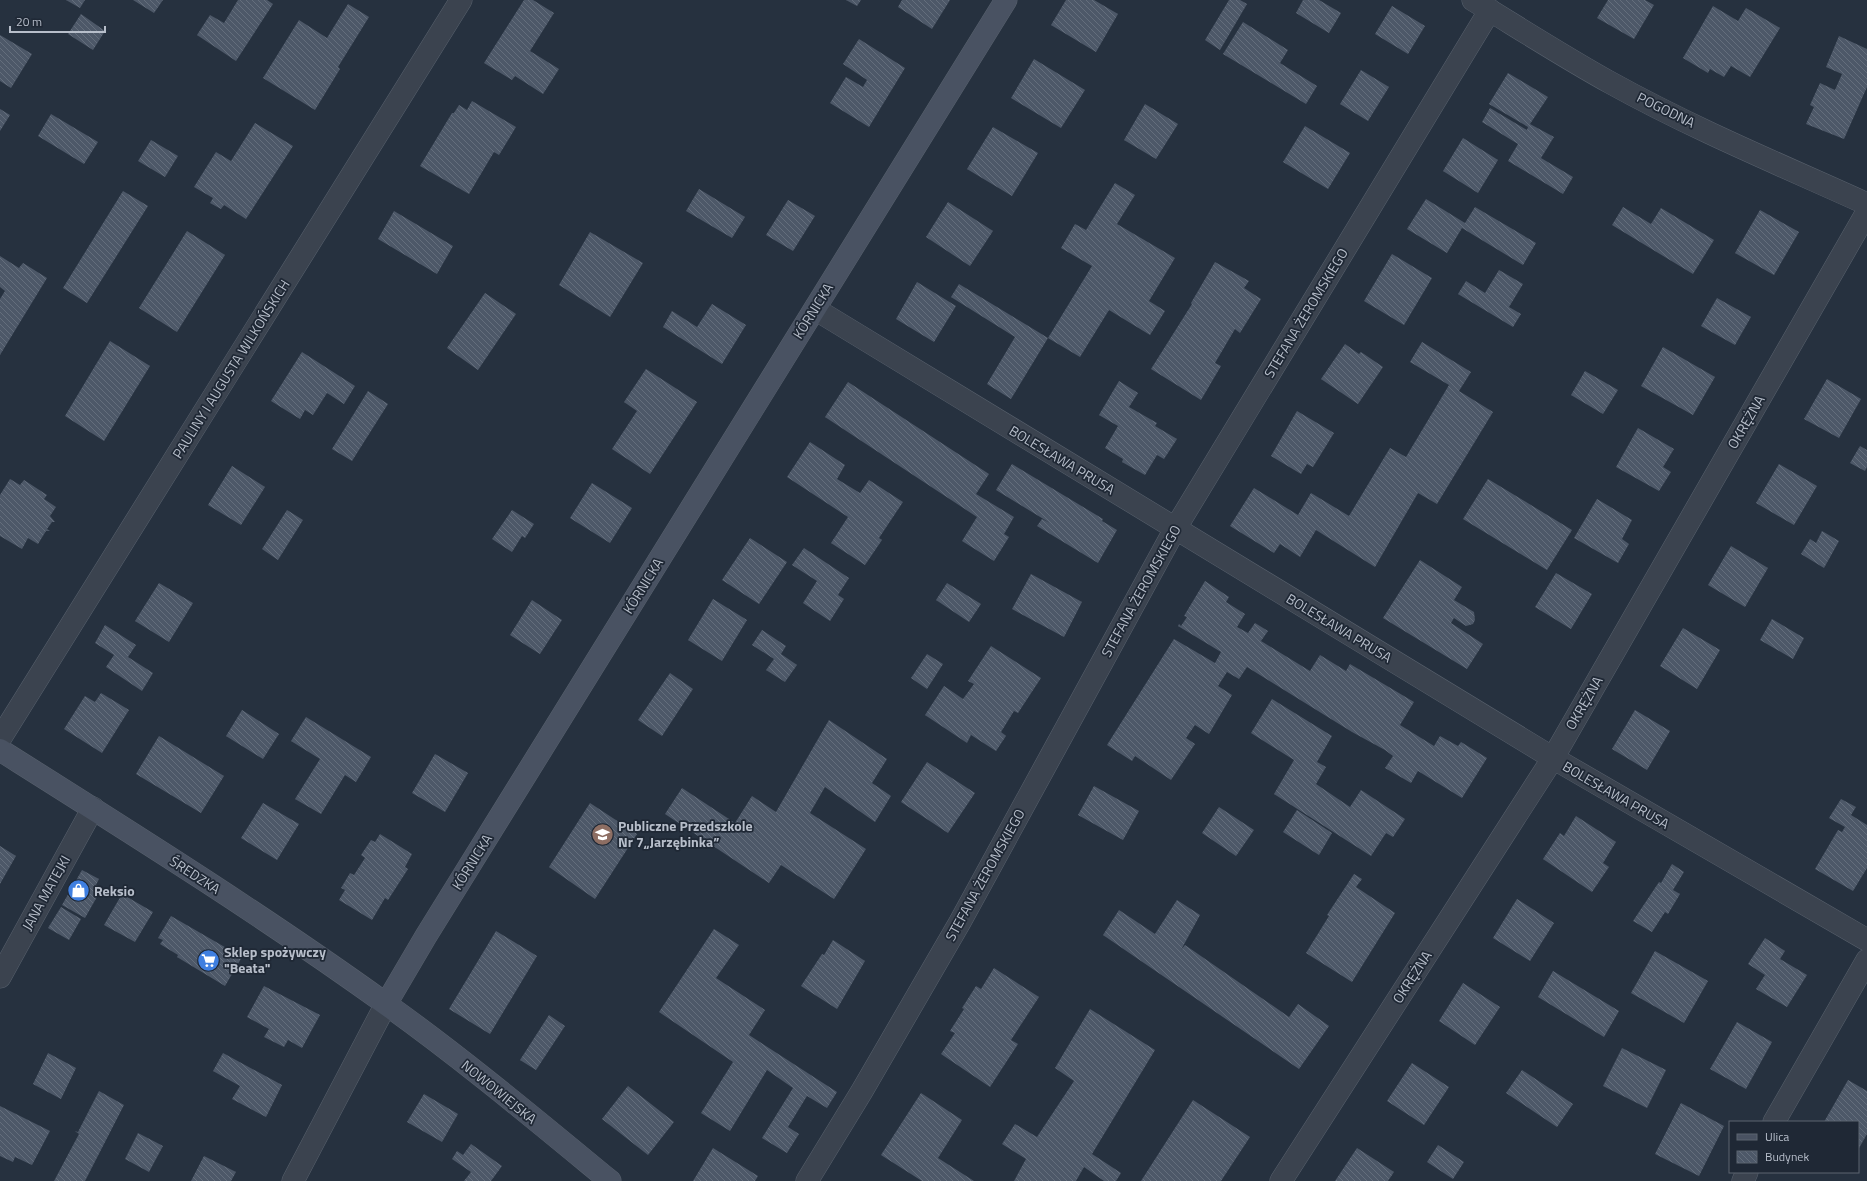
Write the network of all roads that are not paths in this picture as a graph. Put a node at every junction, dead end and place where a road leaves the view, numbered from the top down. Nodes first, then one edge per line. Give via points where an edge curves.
1 (461, 0) edge
2 (1006, 0) edge
3 (1481, 5) edge
4 (1867, 204) edge
5 (1867, 212) edge
6 (815, 309) junction
7 (1175, 529) junction
8 (0, 739) edge
9 (0, 750) edge
10 (1552, 758) junction
11 (93, 808) junction
12 (1867, 940) edge
13 (1867, 960) edge
14 (0, 977) edge
15 (386, 1004) junction
16 (1775, 1121) edge
17 (294, 1181) edge
18 (610, 1181) edge
19 (807, 1181) edge
20 (1281, 1181) edge

1 - 8 street, PAULINY I AUGUSTA WILKOŃSKICH
2 - 6 street, KÓRNICKA
3 - 4 street, POGODNA via 1548,47 1625,90 1732,143
3 - 7 street, STEFANA ŻEROMSKIEGO
5 - 10 street, OKRĘŻNA
6 - 7 street, BOLESŁAWA PRUSA
6 - 15 street, KÓRNICKA via 434,922
7 - 10 street, BOLESŁAWA PRUSA
7 - 19 street, STEFANA ŻEROMSKIEGO via 960,922
9 - 11 street, ŚREDZKA
10 - 12 street, BOLESŁAWA PRUSA
10 - 20 street, OKRĘŻNA
11 - 14 street, JANA MATEJKI
11 - 15 street, ŚREDZKA
13 - 16 street
15 - 17 street, KÓRNICKA
15 - 18 street, NOWOWIEJSKA

